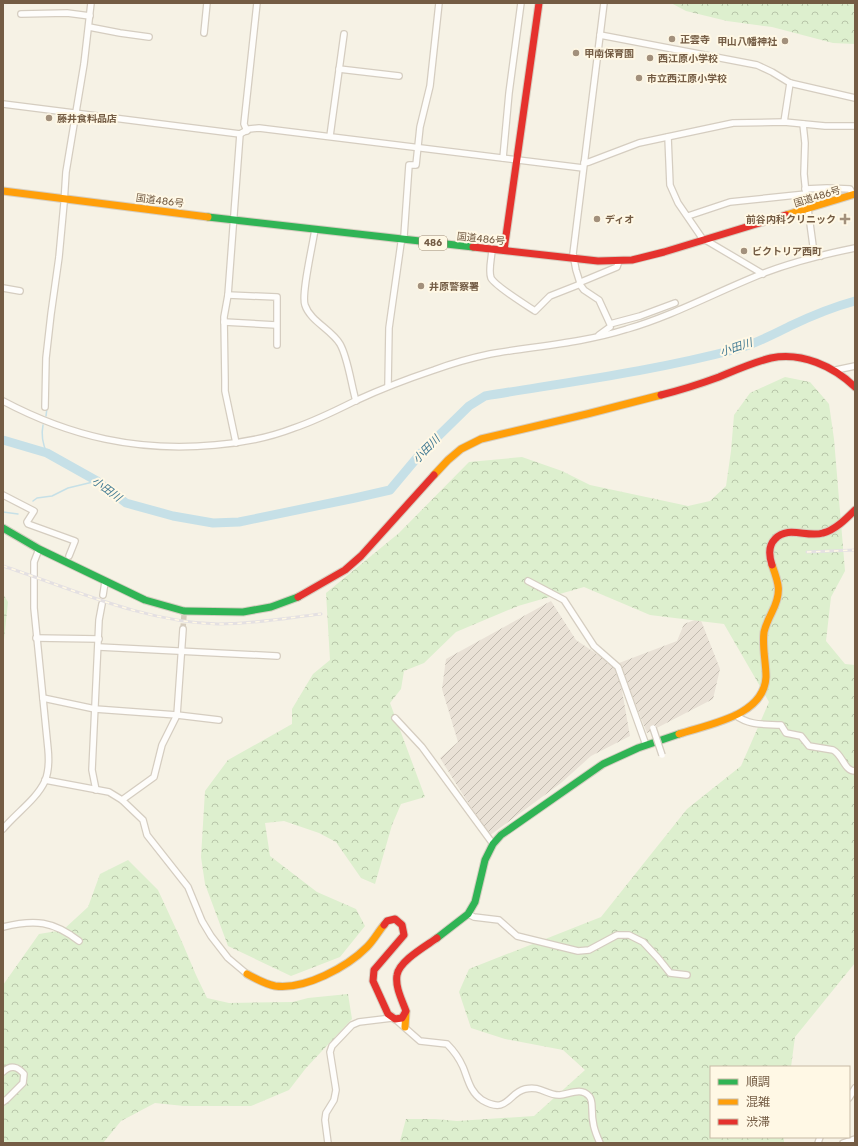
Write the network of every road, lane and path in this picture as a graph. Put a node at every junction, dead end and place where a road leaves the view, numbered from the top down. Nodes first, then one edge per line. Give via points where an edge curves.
1 (91, 3) edge
2 (207, 3) edge
3 (257, 3) edge
4 (439, 3) edge
5 (521, 3) edge
6 (539, 3) edge
7 (604, 3) edge
8 (21, 14) dead end
9 (90, 16) junction
10 (89, 27) junction
11 (204, 33) dead end
12 (344, 34) dead end
13 (600, 35) junction
14 (149, 37) dead end
15 (339, 69) junction
16 (399, 76) dead end
17 (790, 83) junction
18 (855, 98) edge
19 (3, 104) edge
20 (76, 113) junction
21 (784, 122) junction
22 (803, 124) junction
23 (855, 126) edge
24 (247, 131) junction
25 (240, 134) junction
26 (330, 136) junction
27 (668, 137) junction
28 (418, 148) junction
29 (503, 158) junction
30 (516, 160) junction
31 (583, 166) junction
32 (3, 191) edge
33 (805, 191) junction
34 (854, 195) edge
35 (64, 198) junction
36 (808, 209) junction
37 (688, 216) junction
38 (234, 220) junction
39 (315, 229) junction
40 (403, 239) junction
41 (705, 239) junction
42 (855, 248) edge
43 (492, 249) junction
44 (504, 250) junction
45 (821, 256) junction
46 (574, 259) junction
47 (619, 261) junction
48 (763, 274) junction
49 (580, 283) junction
50 (3, 288) edge
51 (20, 291) dead end
52 (228, 295) junction
53 (675, 302) dead end
54 (659, 309) junction
55 (675, 312) junction
56 (224, 322) junction
57 (276, 325) junction
58 (610, 326) junction
59 (625, 330) junction
60 (598, 337) junction
61 (276, 345) dead end
62 (855, 366) edge
63 (836, 370) junction
64 (388, 386) junction
65 (855, 387) edge
66 (3, 401) edge
67 (356, 401) junction
68 (45, 407) dead end
69 (236, 443) junction
70 (3, 495) edge
71 (855, 510) edge
72 (3, 528) edge
73 (39, 549) junction
74 (69, 556) dead end
75 (528, 581) dead end
76 (104, 582) junction
77 (103, 596) dead end
78 (102, 604) dead end
79 (183, 629) tunnel mouth
80 (36, 638) junction
81 (99, 639) junction
82 (99, 647) junction
83 (182, 652) junction
84 (277, 656) dead end
85 (43, 698) junction
86 (95, 709) junction
87 (177, 715) junction
88 (735, 715) junction
89 (395, 718) dead end
90 (219, 720) dead end
91 (653, 728) dead end
92 (646, 745) junction
93 (662, 755) dead end
94 (855, 772) edge
95 (45, 780) junction
96 (96, 790) junction
97 (122, 800) junction
98 (3, 829) edge
99 (493, 844) junction
100 (468, 914) junction
101 (3, 927) edge
102 (79, 941) dead end
103 (247, 974) joint
104 (688, 975) dead end
105 (406, 1011) junction
106 (394, 1018) junction
107 (405, 1028) junction
108 (3, 1072) edge
109 (3, 1102) edge
110 (855, 1139) edge
111 (328, 1143) edge
112 (600, 1143) edge
113 (843, 1143) edge

1 - 9 street
2 - 11 street
3 - 24 street via 244,124
4 - 28 street via 430,86 420,127
5 - 29 street
6 - 30 main road
7 - 13 street
8 - 9 street via 67,13
9 - 10 street
10 - 14 street
10 - 20 street
12 - 15 street
13 - 17 street via 757,65
13 - 31 street
15 - 16 street
15 - 26 street
17 - 18 street
17 - 21 street
19 - 20 street
20 - 25 street
20 - 35 street
21 - 22 street
21 - 27 street via 733,123
22 - 23 street
22 - 33 street via 806,143
24 - 25 street
24 - 26 street via 259,128
25 - 38 street
26 - 28 street
27 - 31 street via 639,143
27 - 37 street via 670,185 678,203
28 - 29 street
28 - 40 street via 416,165 409,165
29 - 30 street
30 - 31 street
30 - 44 main road
31 - 46 street
32 - 35 main road, 国道486号 / 486
33 - 34 street via 827,188 850,189
33 - 36 street
33 - 37 street via 730,202
34 - 36 main road, 国道486号 / 486
35 - 38 main road, 国道486号 / 486
35 - 68 street via 46,358
36 - 41 main road, 国道486号 / 486
36 - 45 street via 814,253
37 - 41 street
38 - 39 main road, 国道486号 / 486
38 - 52 street
39 - 40 main road, 国道486号 / 486
39 - 67 street via 304,293 305,306 342,347
40 - 43 main road, 国道486号 / 486
40 - 64 street via 389,328
41 - 47 main road, 国道486号 / 486 via 648,256
41 - 48 street
42 - 45 street
43 - 44 main road, 国道486号 / 486
43 - 49 street via 492,279 535,311 550,296
44 - 46 main road, 国道486号 / 486
45 - 48 street
46 - 47 main road, 国道486号 / 486
46 - 49 street
47 - 49 street via 617,267
48 - 55 street
49 - 58 street via 584,290 599,300
50 - 51 street
52 - 56 street
52 - 57 street via 277,297
53 - 54 street
54 - 55 street
54 - 58 street
55 - 59 street
56 - 57 street
56 - 69 street via 225,391
57 - 61 street
58 - 59 street
58 - 60 street
59 - 60 street
60 - 64 street via 474,358
62 - 63 street
63 - 65 main road
63 - 76 main road via 799,357 772,358 688,387 617,407 481,439 461,449 448,460 361,556 345,570 298,597 264,608 243,612 184,613
64 - 67 street
66 - 69 street via 53,424 115,442 178,447
67 - 69 street via 292,429
70 - 74 street via 34,511 28,524 75,541
71 - 88 main road via 838,525 820,534 791,531 776,537 771,543 770,560 779,588 777,601 764,631 766,680 757,702
72 - 73 main road
73 - 76 main road
73 - 80 street via 35,559 33,585
75 - 92 street via 564,600 594,646 618,667
76 - 77 street
78 - 81 street
79 - 83 street
80 - 81 street
80 - 85 street
81 - 82 street
82 - 83 street
82 - 86 street
83 - 84 street
83 - 87 street
85 - 86 street
85 - 95 street via 48,749
86 - 87 street
86 - 96 street via 92,770
87 - 90 street
87 - 97 street via 162,745 154,776
88 - 92 main road
88 - 94 street via 754,724 781,725 786,733 800,736 809,746 834,750 840,755 848,770
89 - 99 street via 422,747
91 - 93 street, bridge
92 - 99 main road via 615,757 580,779 501,835
95 - 96 street
95 - 98 street via 33,799
96 - 97 street via 109,792
97 - 103 street via 142,820 147,835 188,887 211,936 228,958
99 - 100 main road via 485,860 475,902
100 - 104 street via 499,920 517,936 578,951 589,950 617,935 629,935 643,942 670,973
100 - 105 main road via 402,964 397,975 398,987
101 - 102 street via 22,923 49,924 63,929
103 - 106 main road via 277,986 303,984 340,968 367,947 387,921 395,919 402,925 404,935 374,970 373,981 385,1008
105 - 106 main road via 402,1018
105 - 107 main road
106 - 107 street
106 - 111 street via 358,1022 332,1046 330,1052 336,1090 334,1100 326,1112
107 - 112 street via 420,1041 447,1044 463,1067 475,1095 492,1104 501,1105 520,1090 532,1088 554,1095 577,1091 585,1093 592,1103 594,1130
108 - 109 street via 12,1066 19,1068 24,1074 23,1083
110 - 113 street

